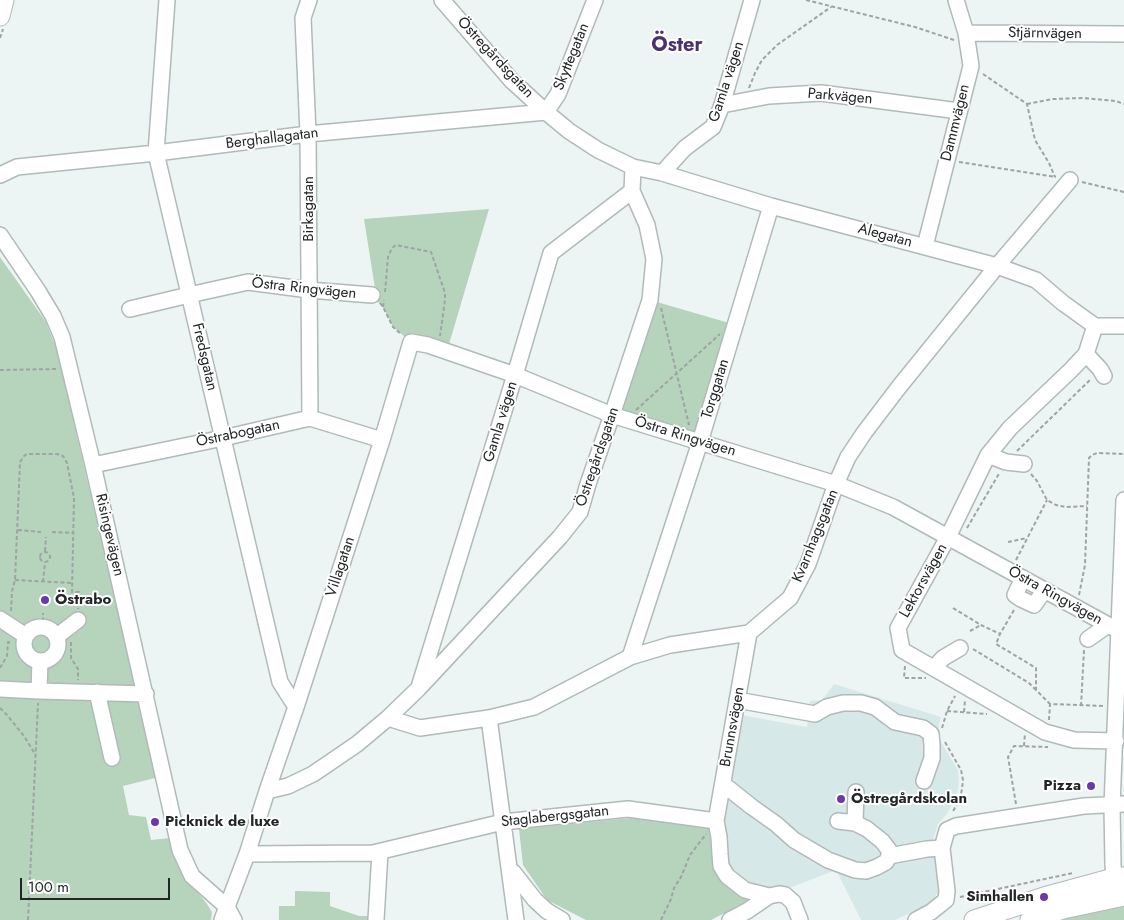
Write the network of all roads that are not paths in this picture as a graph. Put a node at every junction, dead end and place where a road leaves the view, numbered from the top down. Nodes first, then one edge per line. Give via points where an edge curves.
1 (4, 0) edge
2 (167, 0) edge
3 (309, 0) edge
4 (442, 0) edge
5 (595, 0) edge
6 (752, 0) edge
7 (956, 0) edge
8 (0, 16) edge
9 (1124, 34) edge
10 (967, 39) junction
11 (722, 105) junction
12 (959, 111) junction
13 (546, 112) junction
14 (308, 134) junction
15 (156, 153) junction
16 (633, 167) junction
17 (662, 172) junction
18 (0, 175) edge
19 (1070, 180) road end
20 (632, 191) junction
21 (772, 206) junction
22 (0, 235) edge
23 (925, 246) junction
24 (997, 266) junction
25 (309, 290) junction
26 (189, 295) junction
27 (380, 296) road end
28 (130, 309) dead end
29 (1095, 326) junction
30 (1124, 326) edge
31 (411, 342) joint
32 (1086, 354) junction
33 (515, 375) junction
34 (1104, 376) dead end
35 (619, 417) junction
36 (310, 418) junction
37 (222, 438) junction
38 (382, 440) junction
39 (696, 441) junction
40 (988, 455) junction
41 (1024, 464) road end
42 (93, 465) junction
43 (836, 484) junction
44 (1124, 500) edge
45 (948, 537) junction
46 (1017, 575) junction
47 (1044, 590) junction
48 (75, 622) road end
49 (5, 623) edge
50 (1114, 628) junction
51 (749, 633) junction
52 (26, 636) junction
53 (56, 637) junction
54 (1088, 639) road end
55 (960, 648) road end
56 (630, 656) junction
57 (40, 661) junction
58 (934, 668) junction
59 (419, 688) junction
60 (0, 689) edge
61 (39, 692) junction
62 (97, 692) junction
63 (146, 694) junction
64 (737, 700) junction
65 (296, 707) junction
66 (388, 718) junction
67 (489, 718) junction
68 (1116, 741) junction
69 (112, 758) dead end
70 (924, 781) dead end
71 (723, 784) junction
72 (267, 791) junction
73 (856, 792) dead end
74 (1118, 805) edge
75 (716, 821) junction
76 (838, 821) dead end
77 (503, 822) junction
78 (856, 823) junction
79 (942, 848) junction
80 (380, 852) junction
81 (247, 854) junction
82 (890, 856) junction
83 (510, 872) junction
84 (1119, 878) edge
85 (769, 896) junction
86 (1120, 897) edge
87 (228, 916) edge
88 (376, 920) edge
89 (516, 920) edge
90 (562, 920) edge
91 (730, 920) edge
92 (800, 920) edge
93 (916, 920) edge
94 (974, 920) edge
95 (1030, 920) edge

1 - 8 main road
2 - 15 street, Fredsgatan
3 - 14 street, Birkagatan via 303,18
4 - 13 street, Östregårdsgatan via 512,81
5 - 13 street, Skyttegatan via 558,94
6 - 11 street, Gamla vägen
7 - 10 street, Dammvägen
9 - 10 street, Stjärnvägen
10 - 12 street, Dammvägen via 971,66
11 - 12 street, Parkvägen via 768,96 821,93
11 - 17 street, Gamla vägen via 713,127 685,148
12 - 23 street, Dammvägen
13 - 14 street, Berghallagatan
13 - 16 street, Östregårdsgatan via 598,150
14 - 15 street, Berghallagatan
14 - 25 street, Birkagatan
15 - 18 street, Berghallagatan via 17,167
15 - 26 street, Fredsgatan
16 - 17 street, Alegatan
16 - 20 street, Östregårdsgatan
17 - 21 street, Alegatan
19 - 24 street, Kvarnhagsgatan
20 - 33 street, Gamla vägen via 551,253
20 - 35 street, Östregårdsgatan via 647,225 654,259 650,300
21 - 23 street, Alegatan
21 - 39 street, Torggatan
22 - 42 street, Risingevägen via 38,290 62,337
23 - 24 street, Alegatan
24 - 29 street, Alegatan via 1036,280
24 - 43 street, Kvarnhagsgatan via 864,433
25 - 26 street, Östra Ringvägen via 248,282
25 - 27 street, Östra Ringvägen
25 - 36 street, Birkagatan
26 - 28 street, Östra Ringvägen
26 - 37 street, Fredsgatan
29 - 30 street
29 - 32 street, Lektorsvägen
31 - 33 street, Östra Ringvägen
31 - 38 street, Villagatan
32 - 34 street
32 - 40 street, Lektorsvägen via 1010,428
33 - 35 street, Östra Ringvägen
33 - 59 street, Gamla vägen
35 - 39 street, Östra Ringvägen
35 - 59 street, Östregårdsgatan via 588,484 580,512
36 - 37 street, Östrabogatan
36 - 38 street, Östrabogatan
37 - 42 street, Östrabogatan
37 - 65 street, Fredsgatan via 280,682
38 - 65 street, Villagatan
39 - 43 street, Östra Ringvägen
39 - 56 street, Torggatan
40 - 41 street
40 - 45 street, Lektorsvägen
42 - 63 street, Risingevägen
43 - 45 street, Östra Ringvägen via 893,507
43 - 51 street, Kvarnhagsgatan via 808,564 790,598
44 - 50 street
45 - 46 street, Östra Ringvägen
45 - 58 street, Lektorsvägen via 898,628 902,650
46 - 47 street, Östra Ringvägen
46 - 47 street via 1015,595 1034,605
47 - 50 street, Östra Ringvägen
48 - 53 street
49 - 52 street
50 - 54 street
50 - 68 street
51 - 56 street via 670,645
51 - 64 street, Brunnsvägen
52 - 53 street via 43,620
52 - 57 street via 26,652 32,659
53 - 57 street via 54,654
55 - 58 street
56 - 67 street via 534,706
57 - 61 street
58 - 68 street, Lektorsvägen via 1048,732 1074,740
59 - 66 street, Östregårdsgatan
60 - 61 street
61 - 62 street
62 - 63 street
62 - 69 street
63 - 87 street, Risingevägen via 180,850 192,876
64 - 70 street via 815,714 843,703 875,707 895,722 922,728 931,734 932,758
64 - 71 street, Brunnsvägen
65 - 72 street, Villagatan
66 - 67 street via 420,728
66 - 72 street, Östregårdsgatan via 313,774 288,786
67 - 77 street
68 - 74 street
71 - 75 street, Brunnsvägen
71 - 82 street via 794,840 828,860 866,871 886,862
72 - 81 street
73 - 78 street
74 - 79 street via 1084,806 956,826 947,830
74 - 84 street
75 - 77 street, Staglabergsgatan via 628,809
75 - 85 street via 721,866 727,876 746,890
76 - 78 street
77 - 80 street, Staglabergsgatan
77 - 83 street
78 - 82 street via 882,841
79 - 82 street
79 - 93 street via 946,900
80 - 81 street, Staglabergsgatan
80 - 88 street
81 - 87 street
83 - 89 street
83 - 90 street via 514,872 535,900
84 - 86 street
84 - 94 main road via 1044,897
85 - 91 street
85 - 92 street via 779,894 789,898
86 - 95 main road

